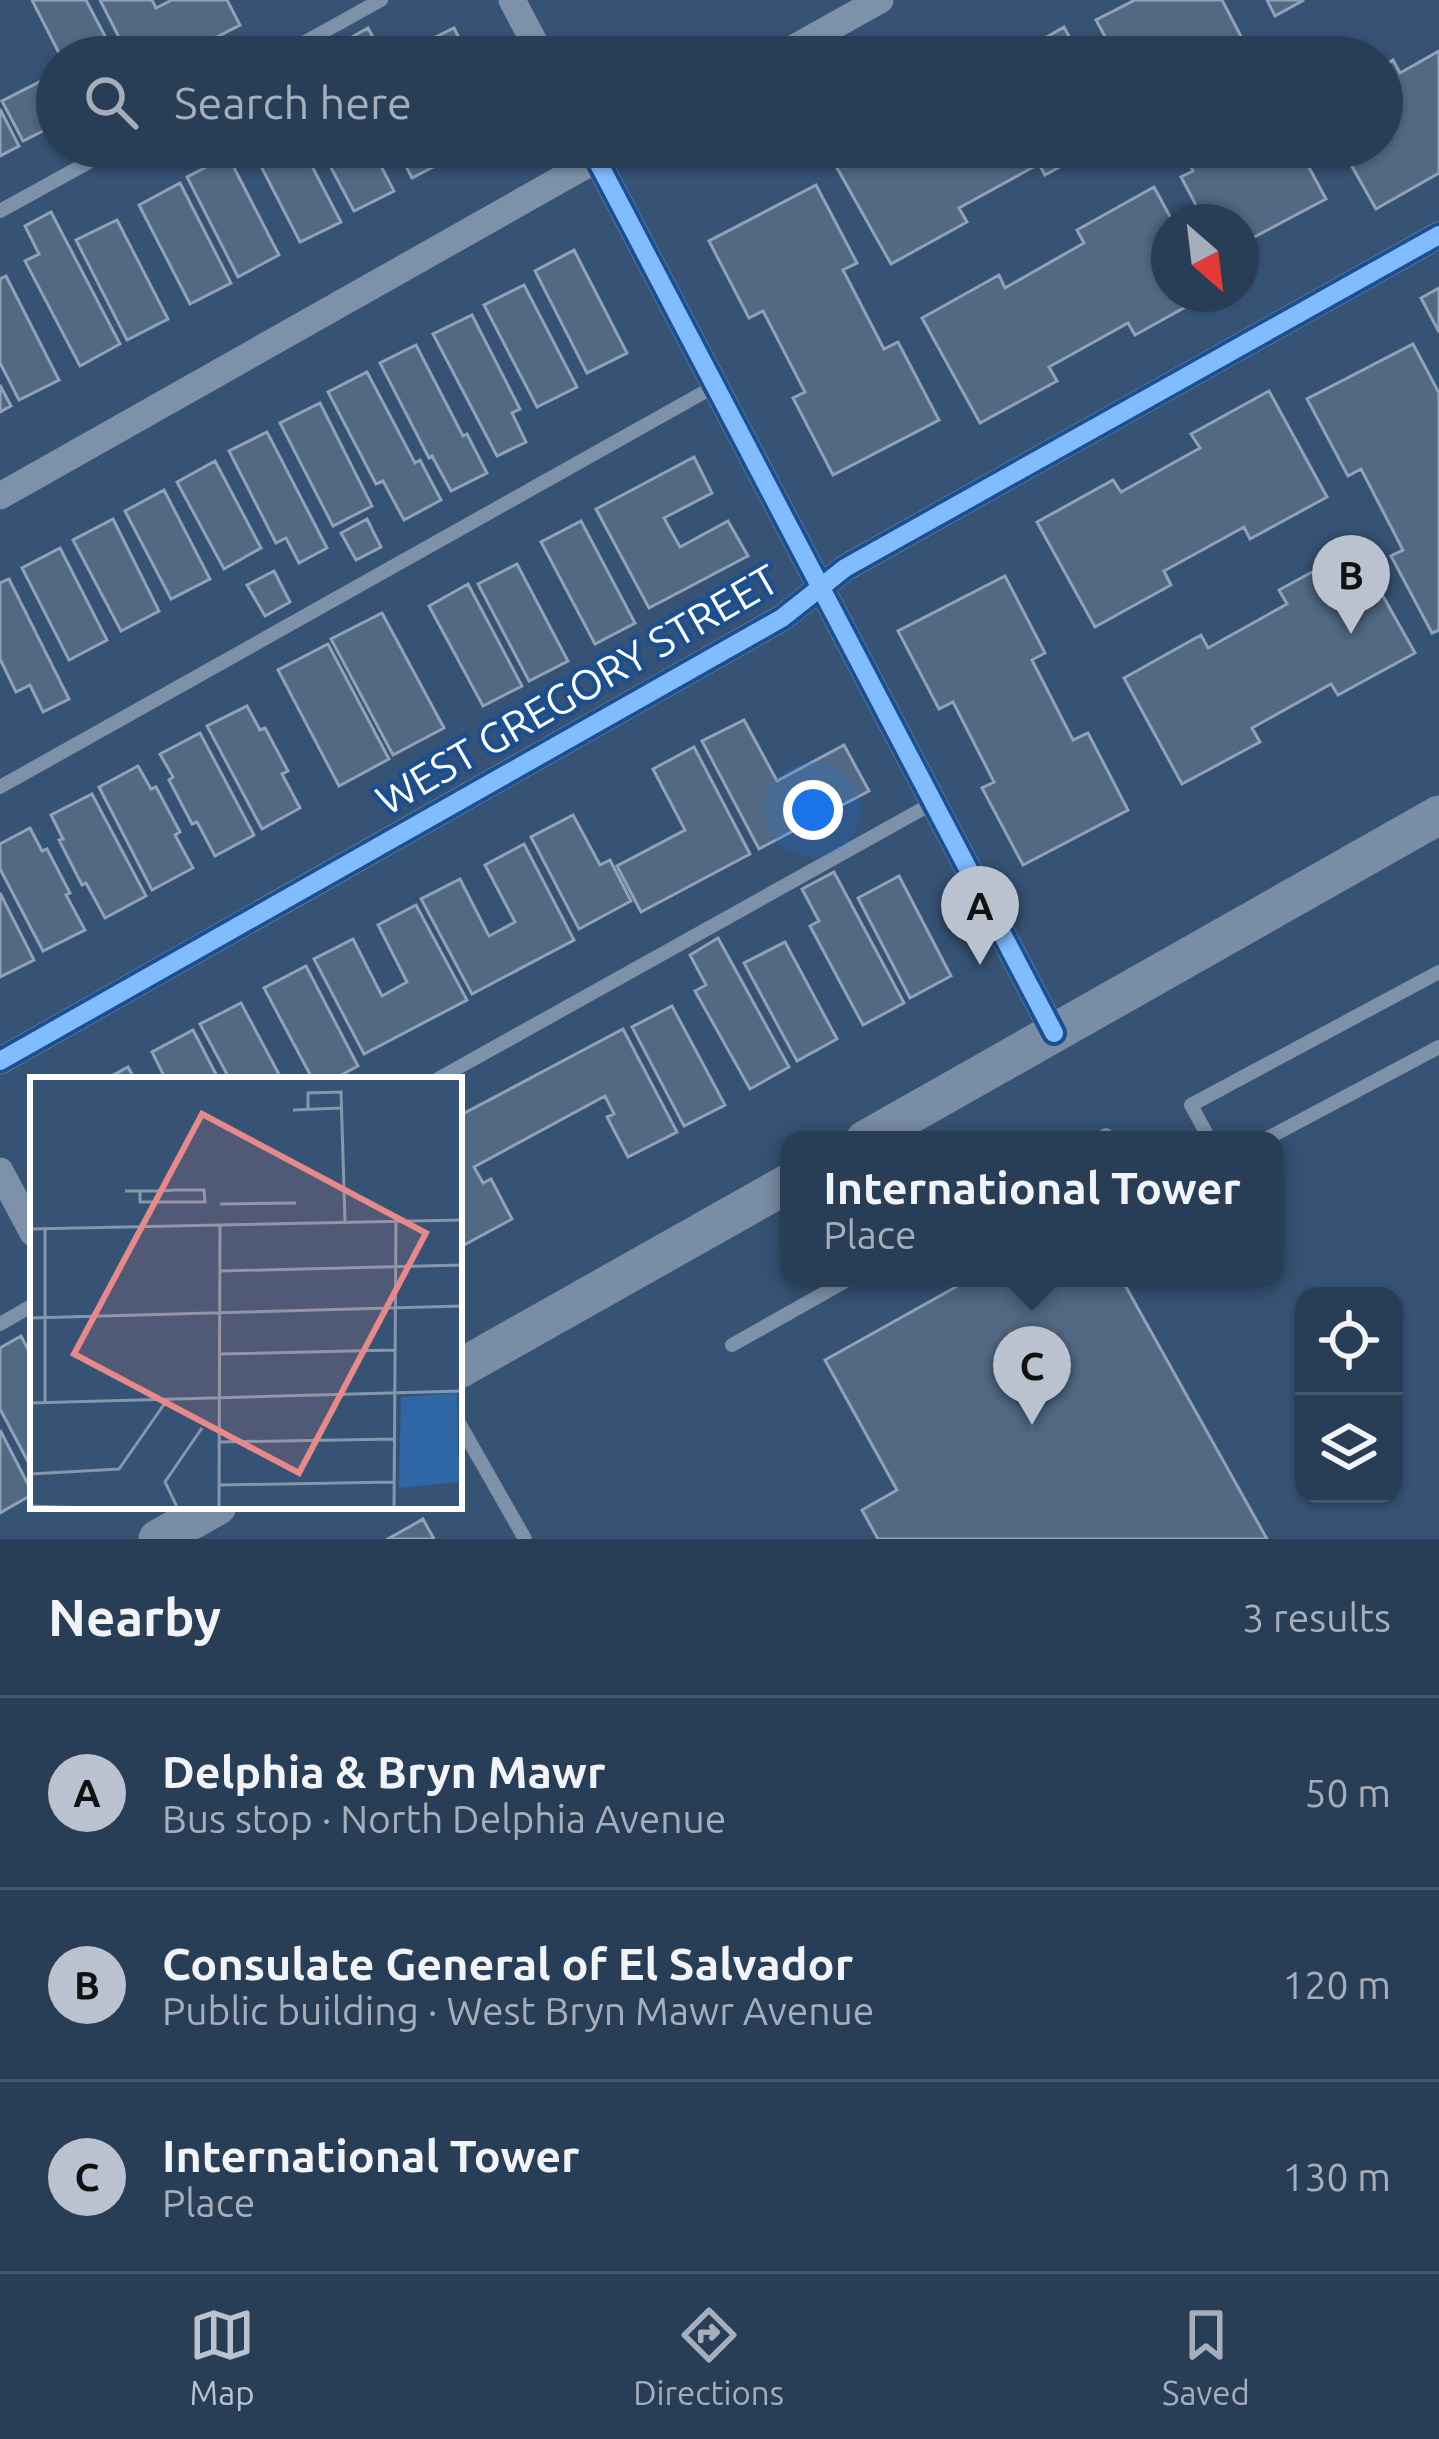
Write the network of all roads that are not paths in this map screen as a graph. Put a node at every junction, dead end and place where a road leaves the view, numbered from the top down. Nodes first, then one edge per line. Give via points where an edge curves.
1 (381, 0) edge
2 (512, 0) edge
3 (880, 0) edge
4 (848, 8) edge
5 (316, 36) edge
6 (531, 36) edge
7 (808, 36) edge
8 (79, 168) edge
9 (571, 168) edge
10 (609, 168) edge
11 (0, 212) edge
12 (1439, 236) edge
13 (715, 386) junction
14 (0, 496) edge
15 (821, 587) junction
16 (0, 787) edge
17 (933, 802) junction
18 (1439, 815) edge
19 (1439, 972) edge
20 (1054, 1033) junction
21 (1439, 1047) edge
22 (0, 1061) edge
23 (441, 1077) edge
24 (881, 1131) edge
25 (1205, 1131) edge
26 (1281, 1131) edge
27 (0, 1171) edge
28 (780, 1188) edge
29 (30, 1227) edge
30 (835, 1287) edge
31 (30, 1308) edge
32 (0, 1324) edge
33 (732, 1345) dead end
34 (462, 1368) edge
35 (462, 1428) edge
36 (525, 1539) edge

1 - 5 lane
2 - 6 street
3 - 4 street
4 - 7 street
8 - 11 lane
9 - 14 street
10 - 13 street
12 - 15 street, WEST GREGORY STREET
13 - 15 street
13 - 16 lane
15 - 17 street
15 - 22 street, WEST GREGORY STREET via 782,618
17 - 20 street
17 - 23 lane
18 - 20 street
19 - 25 lane via 1191,1105
20 - 24 street
21 - 26 lane
27 - 29 street
28 - 34 street
30 - 33 lane
31 - 32 lane
35 - 36 lane

